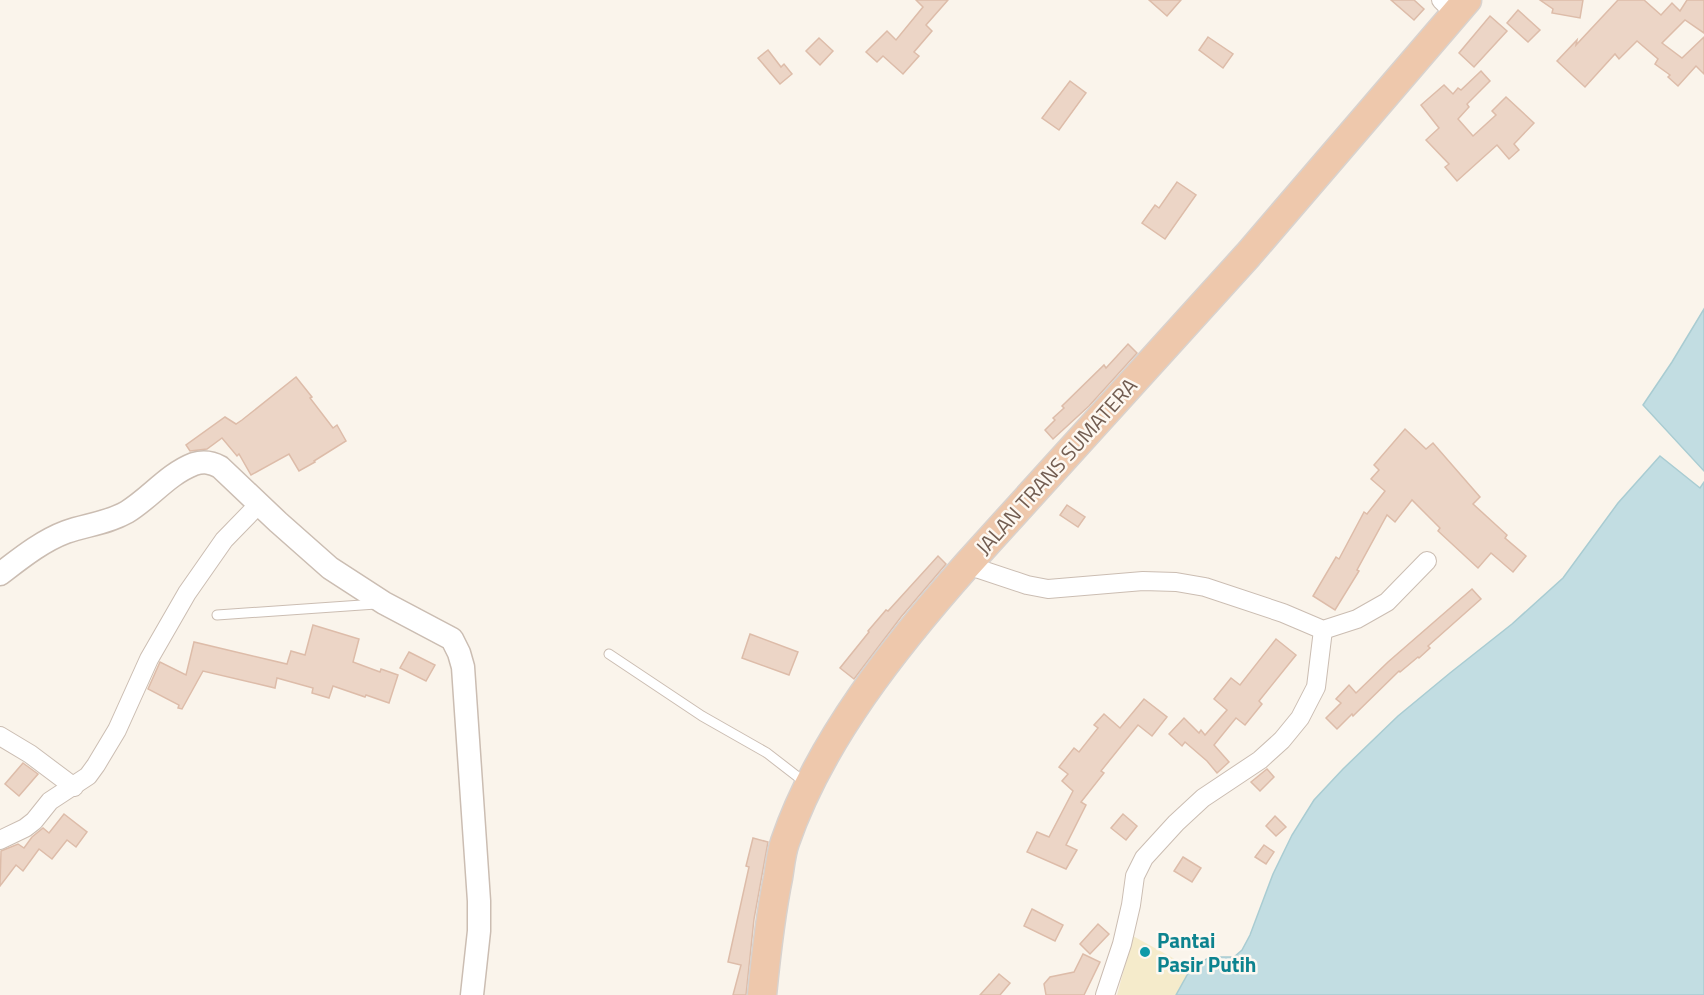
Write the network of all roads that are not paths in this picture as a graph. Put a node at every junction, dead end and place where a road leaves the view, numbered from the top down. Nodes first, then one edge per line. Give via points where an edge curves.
1 (1454, 5) edge
2 (259, 504) junction
3 (1427, 561) dead end
4 (967, 565) junction
5 (0, 573) edge
6 (384, 603) junction
7 (217, 615) dead end
8 (1323, 630) junction
9 (609, 654) dead end
10 (0, 736) edge
11 (809, 785) junction
12 (74, 787) junction
13 (0, 840) edge
14 (472, 995) edge
15 (762, 995) edge
16 (1105, 995) edge

1 - 4 highway, JALAN TRANS SUMATERA via 1248,255
2 - 5 street via 220,467 197,463 125,513 51,539
2 - 6 street via 330,568
2 - 12 street via 224,540 187,593 149,660 117,730 88,776
3 - 8 street via 1387,602 1357,619
4 - 8 street via 1048,589 1143,581 1205,587
4 - 11 highway, JALAN TRANS SUMATERA via 876,676
6 - 7 lane
6 - 14 street via 452,639 463,667 479,901
8 - 16 street via 1316,687 1300,718 1260,760 1203,798 1144,858 1135,876 1122,944
9 - 11 lane via 702,716 767,753
10 - 12 street
11 - 15 highway, JALAN TRANS SUMATERA via 785,843 769,925
12 - 13 street via 50,801 26,828

